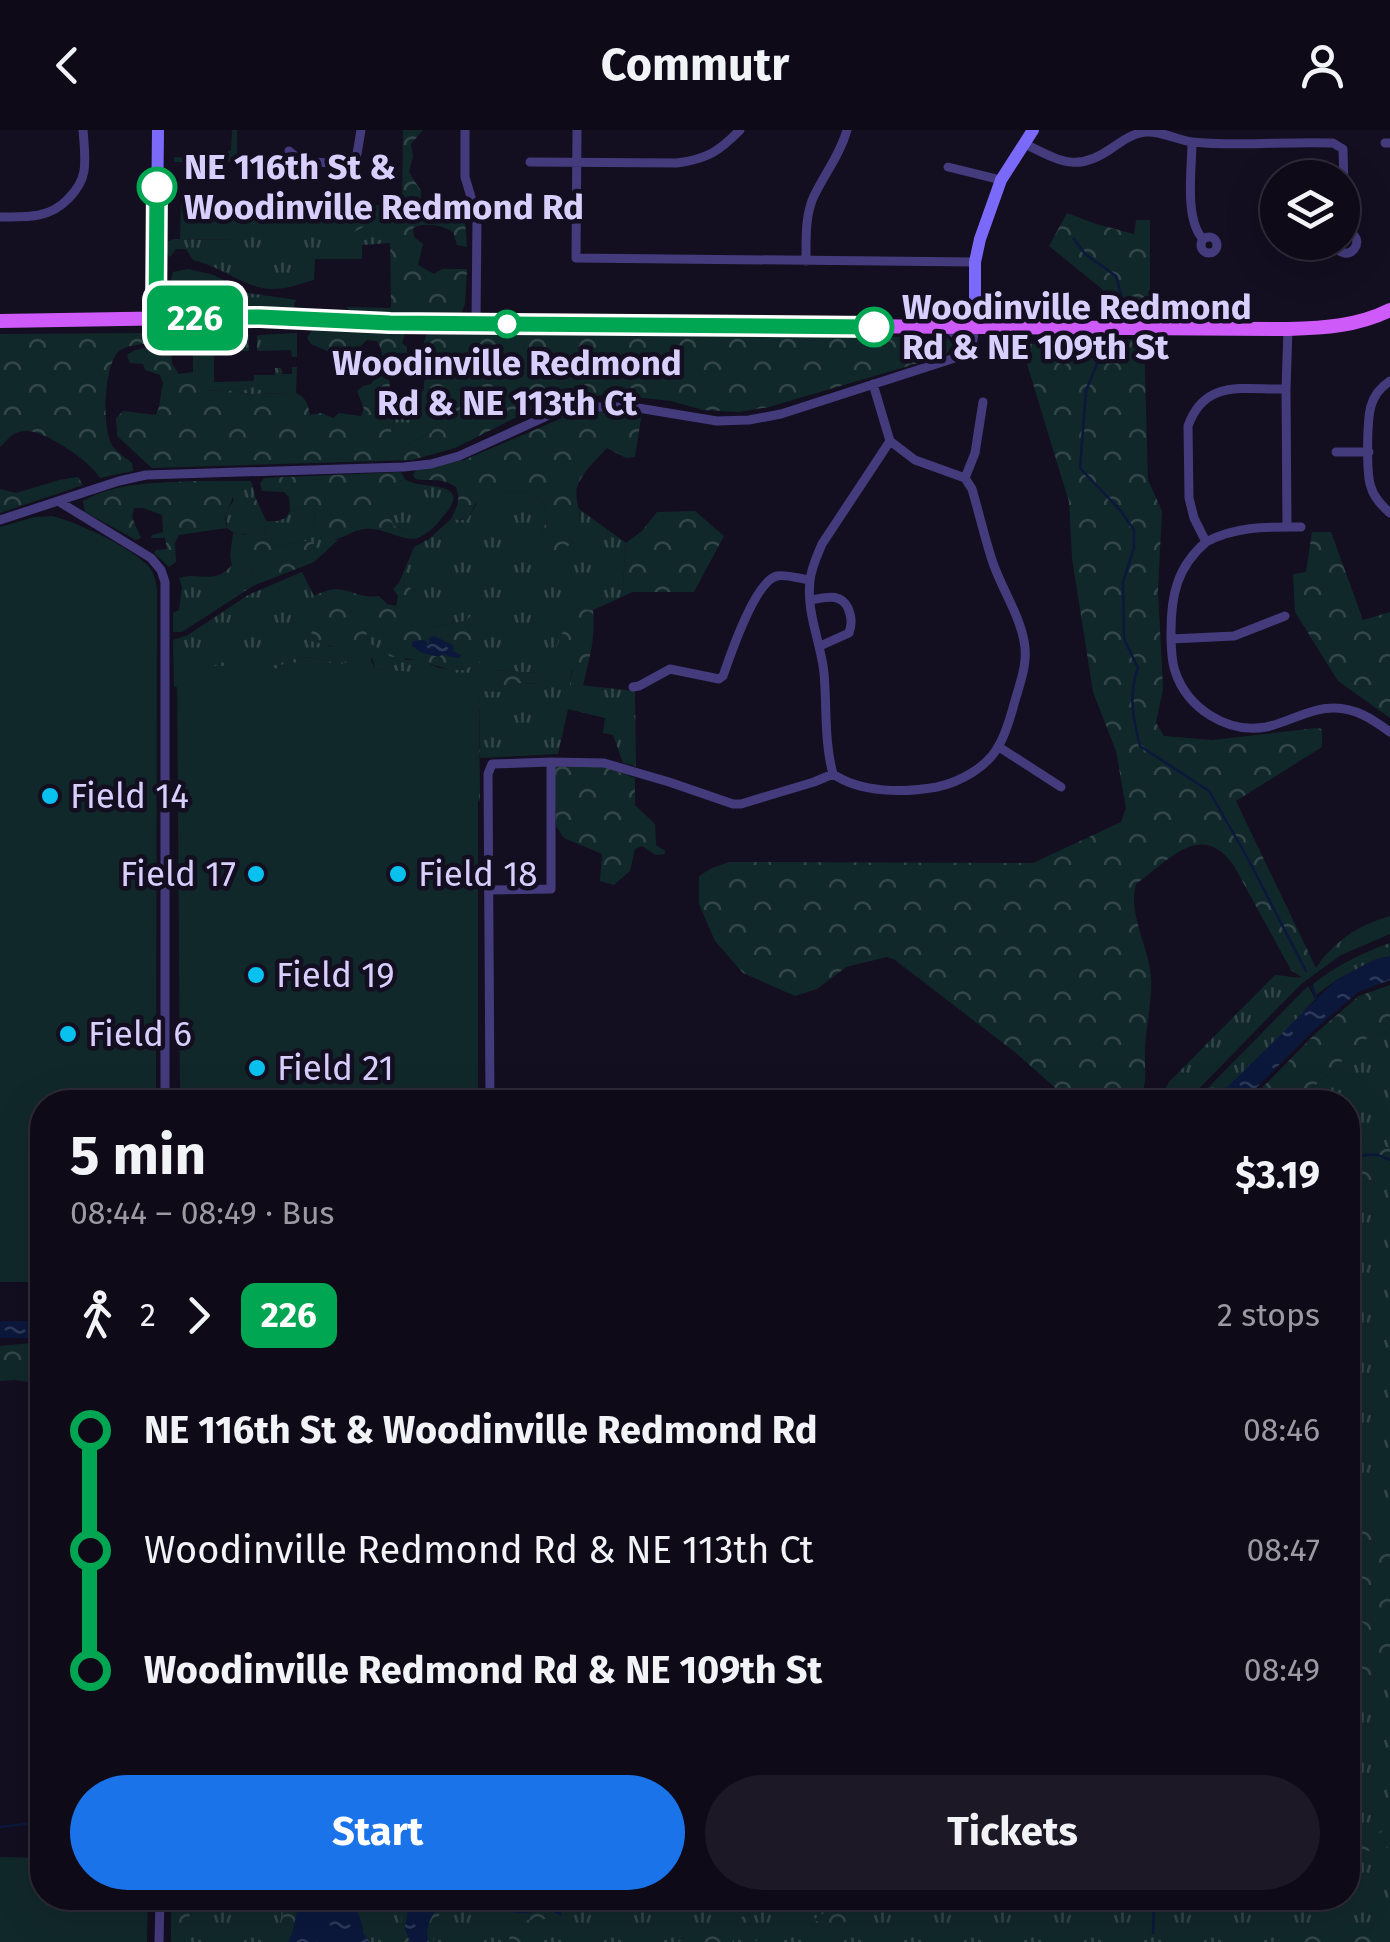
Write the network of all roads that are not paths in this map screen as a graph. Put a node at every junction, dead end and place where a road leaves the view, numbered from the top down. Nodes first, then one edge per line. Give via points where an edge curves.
1 (83, 130) edge
2 (158, 130) edge
3 (361, 130) edge
4 (465, 130) edge
5 (577, 130) edge
6 (740, 130) edge
7 (848, 130) edge
8 (1034, 130) edge
9 (1192, 142) junction
10 (1025, 144) junction
11 (288, 151) dead end
12 (1094, 160) junction
13 (1344, 160) edge
14 (530, 162) dead end
15 (576, 163) junction
16 (948, 167) dead end
17 (1100, 174) dead end
18 (1001, 180) junction
19 (0, 217) edge
20 (1203, 239) dead end
21 (806, 260) junction
22 (975, 262) junction
23 (1390, 310) edge
24 (156, 318) junction
25 (0, 321) edge
26 (476, 324) junction
27 (946, 326) junction
28 (975, 326) junction
29 (1288, 329) junction
30 (958, 357) junction
31 (1390, 381) edge
32 (872, 384) junction
33 (1286, 390) junction
34 (983, 402) dead end
35 (890, 441) junction
36 (1336, 452) dead end
37 (1369, 452) junction
38 (966, 478) junction
39 (58, 502) junction
40 (1389, 512) edge
41 (0, 520) edge
42 (1287, 527) junction
43 (1301, 527) dead end
44 (1206, 542) junction
45 (810, 580) junction
46 (810, 600) junction
47 (1285, 616) dead end
48 (1171, 639) junction
49 (820, 646) junction
50 (633, 687) dead end
51 (1390, 732) edge
52 (999, 746) junction
53 (551, 762) junction
54 (834, 774) junction
55 (1061, 787) dead end
56 (489, 890) junction
57 (165, 1090) edge
58 (490, 1090) edge
59 (160, 1910) edge
60 (160, 1942) edge

1 - 19 street via 79,187 58,210
2 - 24 street
3 - 11 street via 360,147 345,162 302,162
4 - 26 street via 465,178 477,217
5 - 15 street
6 - 15 street via 711,156 692,161
7 - 21 street via 812,198
8 - 10 street
9 - 12 street via 1139,133
9 - 13 street via 1337,144
9 - 20 street via 1192,211
10 - 12 street via 1057,160
10 - 18 street
12 - 17 street
14 - 15 street
15 - 21 street via 576,258
16 - 18 street
18 - 22 street
21 - 22 street
22 - 28 street
23 - 29 main road via 1352,324
24 - 25 main road
24 - 26 main road
26 - 27 main road
27 - 28 main road
27 - 30 street via 961,340
28 - 29 main road
28 - 30 street via 972,346
29 - 33 street
30 - 32 street
31 - 37 street via 1370,410
32 - 35 street
32 - 39 street via 750,420 593,407 547,416 431,464 155,474
33 - 42 street
33 - 44 street via 1226,390 1200,402 1188,426 1189,498
34 - 38 street
35 - 38 street via 915,460
35 - 45 street via 822,544
36 - 37 street
37 - 40 street via 1372,490
38 - 52 street via 1026,650
39 - 41 street
39 - 57 street via 151,558 165,582
42 - 43 street
42 - 44 street via 1248,528
44 - 48 street via 1174,588
45 - 46 street
45 - 50 street via 777,576 768,582 719,679 670,669
46 - 49 street
46 - 49 street via 840,598 852,618 849,633
47 - 48 street via 1234,636
48 - 51 street via 1184,691 1219,720 1256,728 1324,709 1348,710
49 - 54 street
52 - 54 street via 962,778 926,789 864,789
52 - 55 street
53 - 54 street via 604,764 733,804
53 - 56 street via 492,764
53 - 56 street via 551,889
56 - 58 street
59 - 60 street

